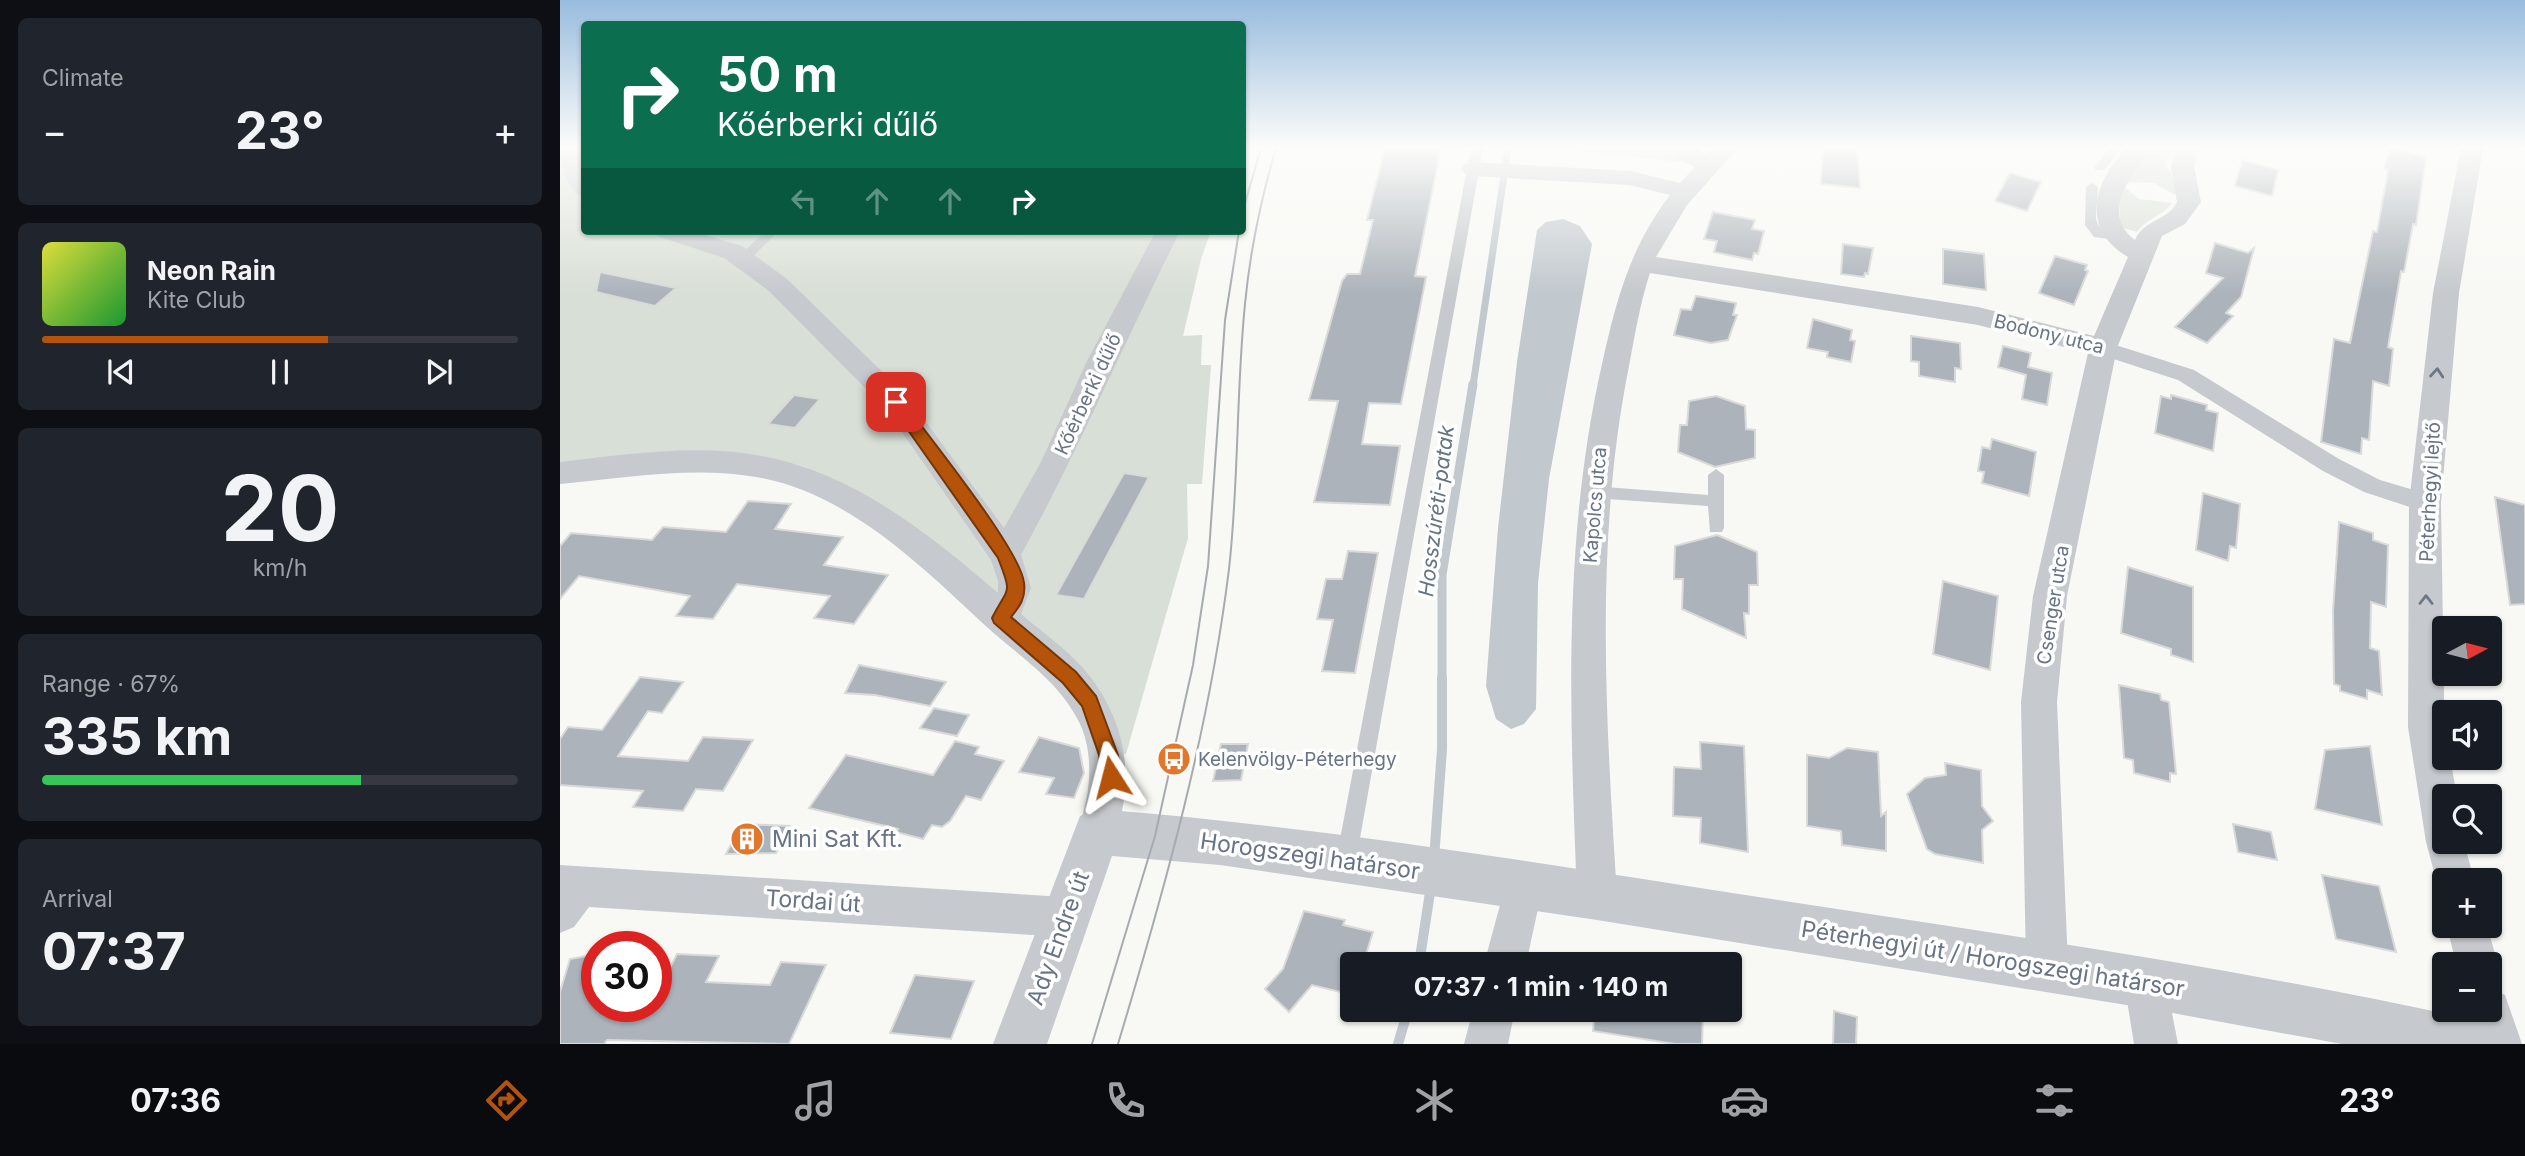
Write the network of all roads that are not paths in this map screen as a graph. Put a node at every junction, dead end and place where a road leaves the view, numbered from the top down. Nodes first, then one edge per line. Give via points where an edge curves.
1 (1473, 197) edge
2 (1680, 197) edge
3 (2092, 197) edge
4 (2110, 197) edge
5 (2188, 197) edge
6 (2463, 197) edge
7 (680, 235) edge
8 (769, 235) edge
9 (1166, 235) edge
10 (2118, 238) junction
11 (2141, 254) junction
12 (743, 259) junction
13 (1641, 263) junction
14 (2104, 348) junction
15 (560, 473) edge
16 (1716, 475) dead end
17 (1593, 492) junction
18 (1716, 501) junction
19 (2425, 503) junction
20 (1716, 527) dead end
21 (1005, 555) junction
22 (1000, 618) junction
23 (2436, 784) edge
24 (1097, 832) junction
25 (1366, 863) junction
26 (1523, 886) junction
27 (566, 894) edge
28 (1597, 896) junction
29 (1065, 917) junction
30 (1508, 952) edge
31 (2047, 966) junction
32 (2145, 982) junction
33 (1491, 1022) edge
34 (2494, 1022) edge
35 (1020, 1044) edge
36 (1486, 1044) edge
37 (2156, 1044) edge
38 (2461, 1044) edge
39 (2500, 1044) edge

1 - 25 lane
2 - 13 street, Kapolcs utca
3 - 10 lane via 2091,225 2098,234
4 - 10 street
5 - 11 street, Csenger utca via 2176,219 2151,232
19 -> 6 street, Péterhegyi lejtő via 2446,293
7 - 12 street
8 - 12 lane
9 - 21 street, Kőérberki dűlő via 1100,363 1056,463
10 - 11 street
11 - 14 street, Csenger utca
12 - 21 street via 778,285 896,402
13 - 14 street, Bodony utca via 1978,316
13 - 17 street, Kapolcs utca via 1604,413
14 - 19 street, Bodony utca via 2186,375 2331,465 2372,486
14 - 31 street, Csenger utca via 2050,596 2039,702
15 - 22 street via 697,462 785,471 819,483 899,530
16 - 18 lane
17 - 18 lane
17 - 28 street, Kapolcs utca via 1587,648
18 - 20 lane
23 -> 19 street, Péterhegyi lejtő via 2426,727
21 - 22 street via 1016,581 1015,599
22 - 24 street via 1069,677 1090,702 1109,755 1111,777
24 - 25 street, Horogszegi határsor via 1220,842
24 - 29 street, Ady Endre út
25 - 26 street, Horogszegi határsor
26 - 28 street, Péterhegyi út / Horogszegi határsor
26 - 30 street
27 - 29 street, Tordai út
28 - 31 street, Péterhegyi út / Horogszegi határsor
29 - 35 street, Ady Endre út
31 - 32 street, Péterhegyi út / Horogszegi határsor
32 - 37 street
32 - 38 street, Péterhegyi út / Horogszegi határsor
33 - 36 street
34 - 39 street

